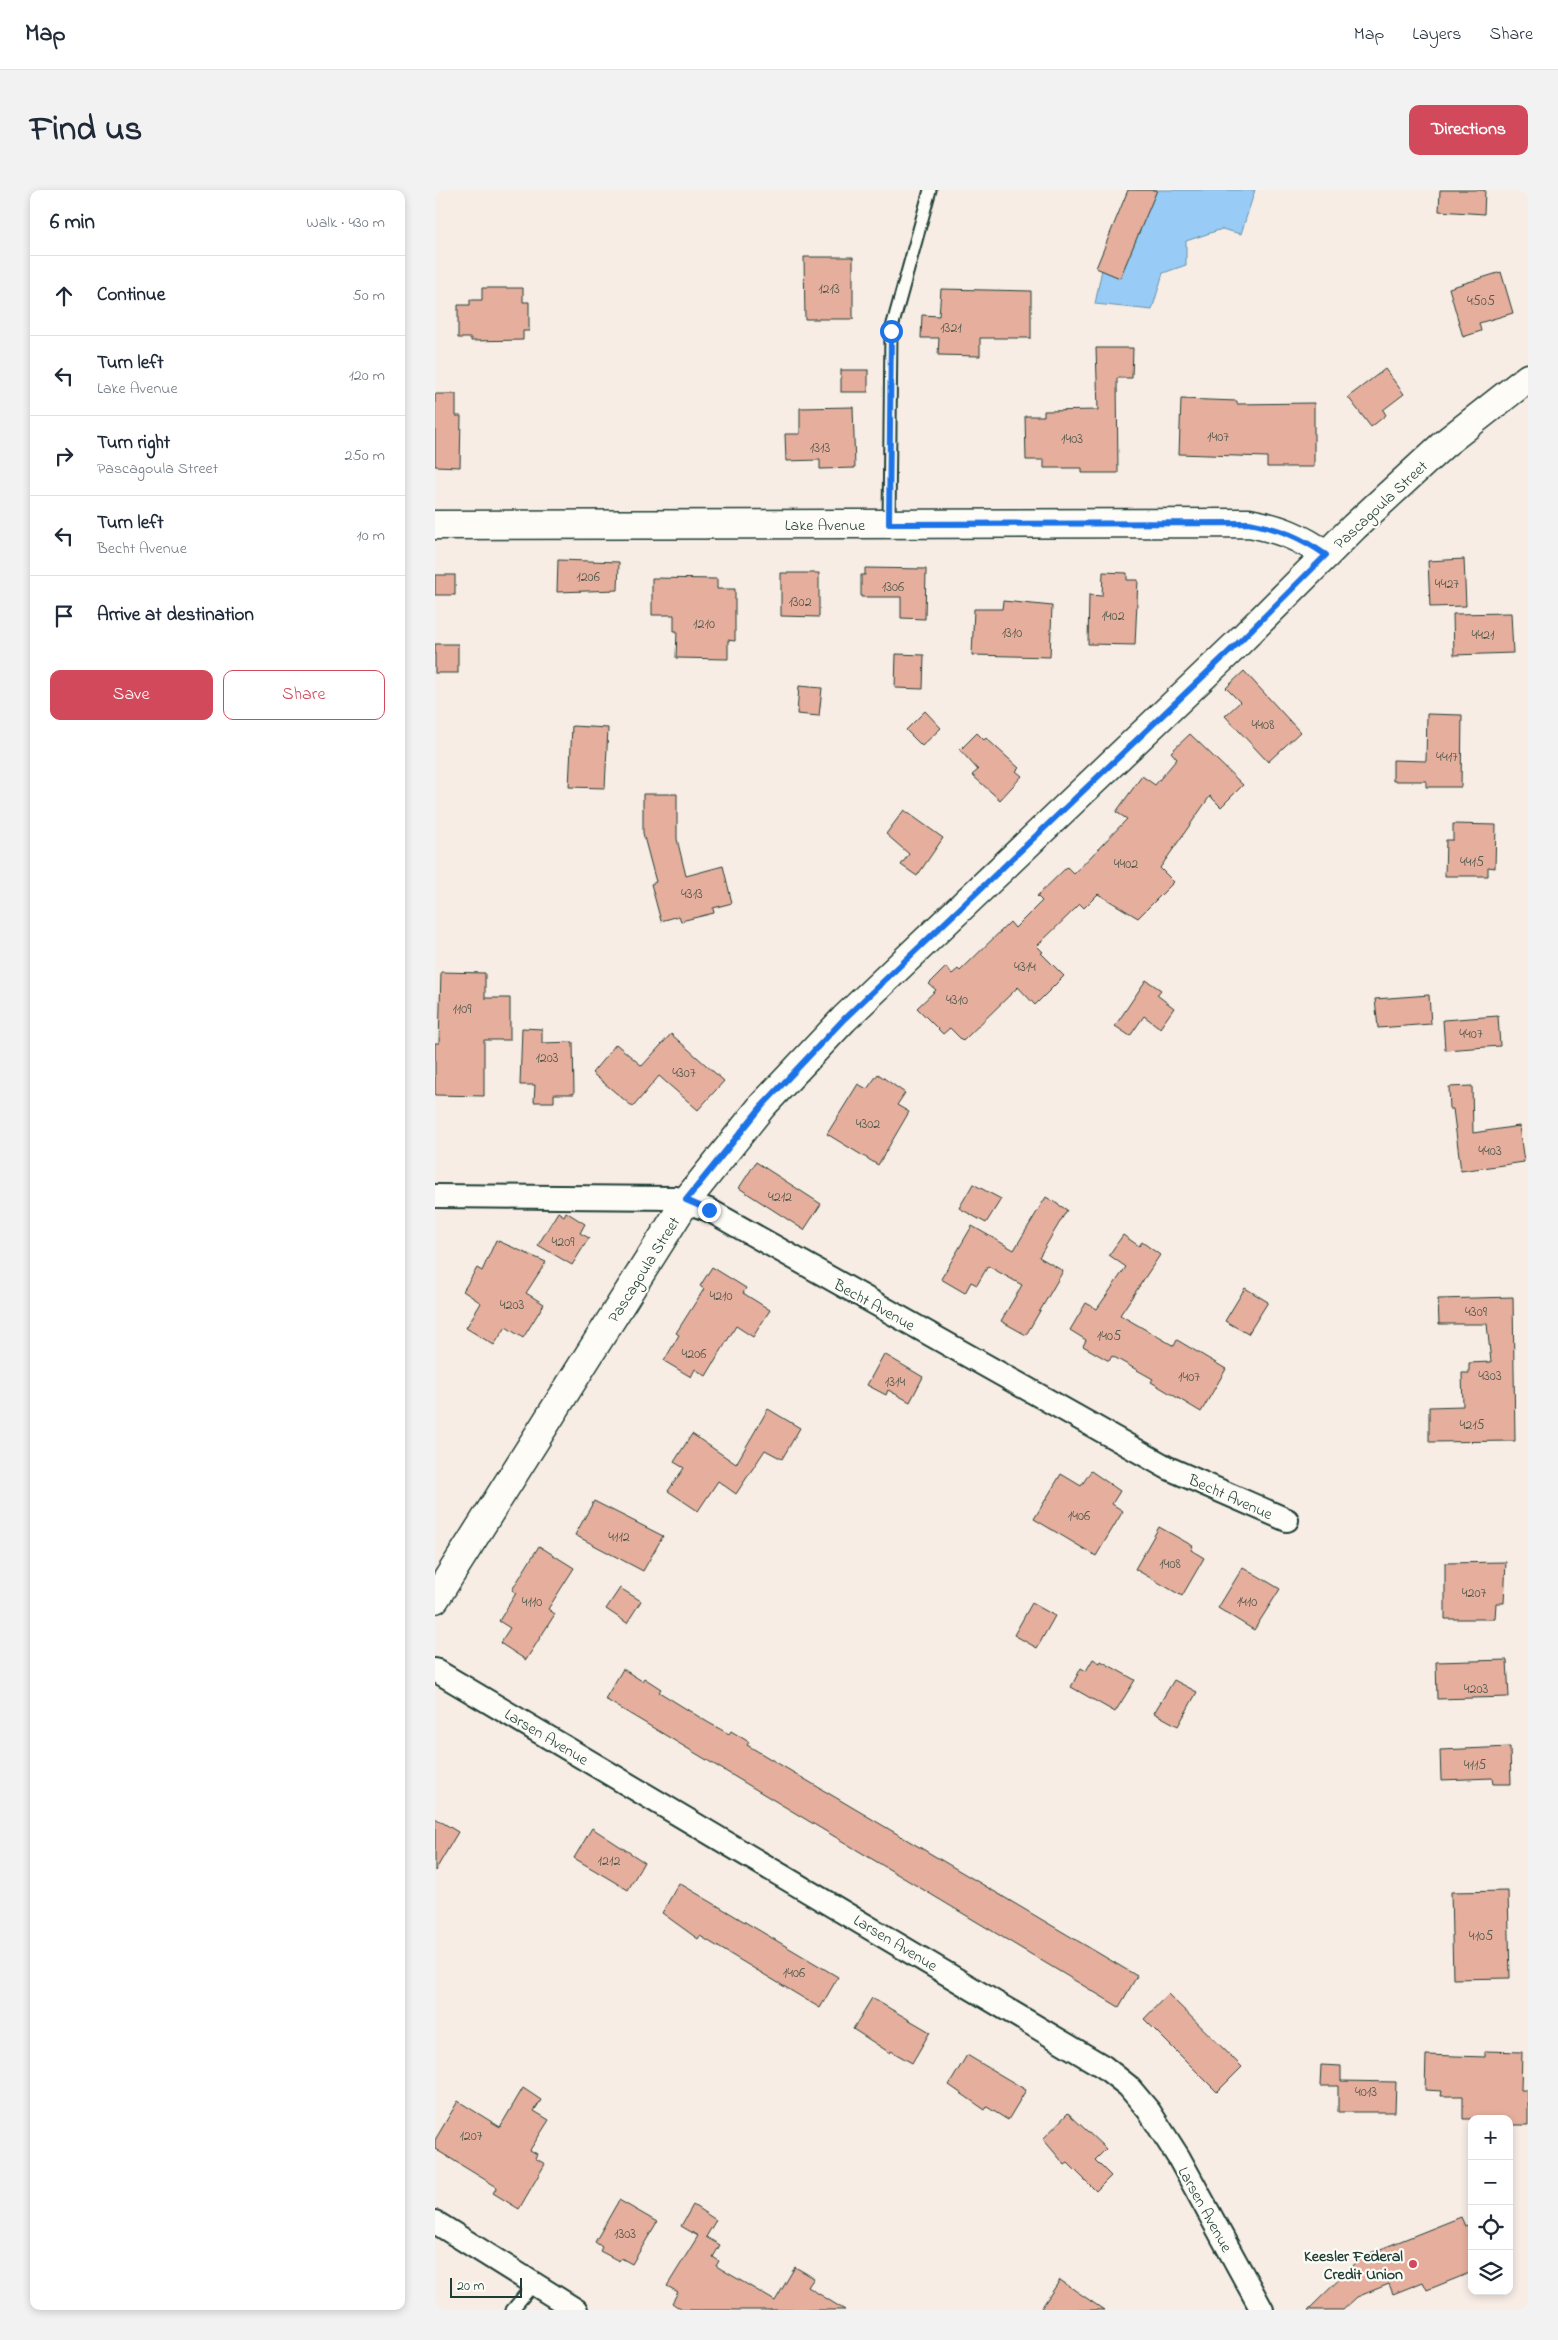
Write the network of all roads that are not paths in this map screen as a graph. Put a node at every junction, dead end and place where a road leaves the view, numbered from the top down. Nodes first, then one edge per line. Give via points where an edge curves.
1 (930, 190) edge
2 (1528, 378) edge
3 (889, 524) junction
4 (435, 525) edge
5 (1326, 555) junction
6 (435, 1196) edge
7 (686, 1200) junction
8 (1287, 1520) dead end
9 (435, 1599) edge
10 (435, 1670) edge
11 (435, 2222) edge
12 (533, 2284) junction
13 (512, 2310) edge
14 (576, 2310) edge
15 (1261, 2310) edge

1 - 3 lane via 891,331
2 - 5 street, Pascagoula Street via 1444,444
3 - 4 street, Lake Avenue
3 - 5 street, Lake Avenue via 1249,523 1277,528 1304,540
5 - 7 street, Pascagoula Street via 844,1019 762,1106
6 - 7 street, Becht Avenue
7 - 8 street, Becht Avenue via 1168,1468
7 - 9 street, Pascagoula Street
10 - 15 street, Larsen Avenue via 1105,2067 1128,2086 1149,2111 1179,2158
11 - 12 street
12 - 13 lane
12 - 14 street

